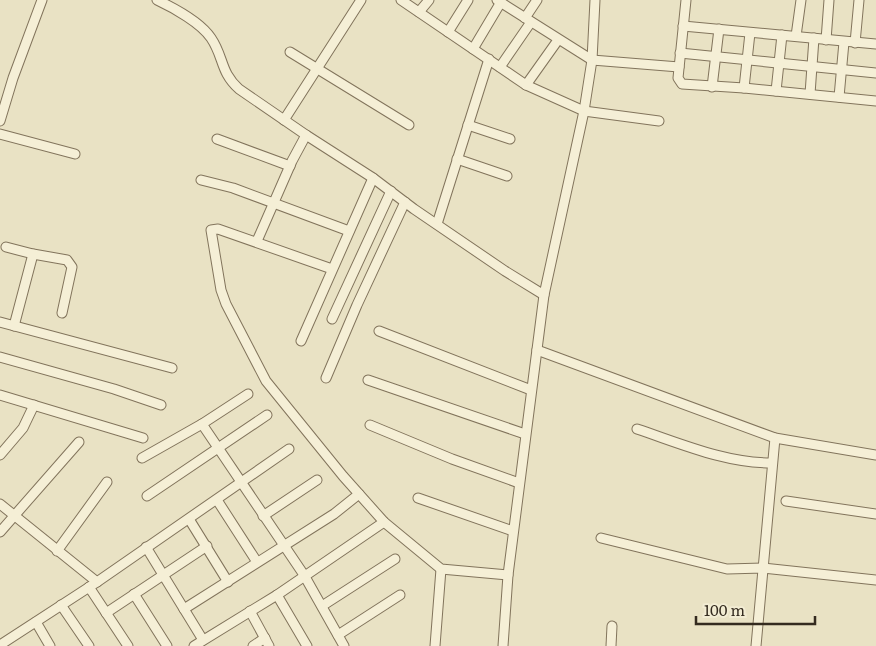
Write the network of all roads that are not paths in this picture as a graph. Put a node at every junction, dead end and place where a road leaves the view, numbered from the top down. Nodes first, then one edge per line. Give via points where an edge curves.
1 (42, 0) edge
2 (157, 0) edge
3 (361, 0) edge
4 (402, 0) edge
5 (429, 0) edge
6 (468, 0) edge
7 (537, 0) edge
8 (595, 0) edge
9 (686, 0) edge
10 (801, 0) edge
11 (829, 0) edge
12 (859, 0) edge
13 (499, 1) edge
14 (420, 12) junction
15 (528, 20) junction
16 (682, 26) junction
17 (719, 30) junction
18 (448, 32) junction
19 (750, 33) junction
20 (782, 35) junction
21 (796, 36) junction
22 (814, 38) junction
23 (558, 40) junction
24 (826, 40) junction
25 (844, 42) junction
26 (855, 43) junction
27 (876, 44) edge
28 (473, 48) junction
29 (290, 52) dead end
30 (680, 53) junction
31 (716, 56) junction
32 (489, 59) junction
33 (592, 60) junction
34 (748, 60) junction
35 (780, 64) junction
36 (500, 67) junction
37 (679, 67) junction
38 (813, 68) junction
39 (317, 69) junction
40 (842, 70) junction
41 (876, 73) edge
42 (526, 84) junction
43 (712, 87) junction
44 (744, 88) junction
45 (776, 91) junction
46 (810, 94) junction
47 (839, 97) junction
48 (876, 101) edge
49 (584, 111) junction
50 (284, 120) junction
51 (0, 121) edge
52 (659, 121) dead end
53 (468, 124) junction
54 (409, 125) dead end
55 (0, 134) edge
56 (306, 136) junction
57 (217, 138) dead end
58 (510, 139) dead end
59 (75, 154) dead end
60 (458, 159) junction
61 (290, 166) junction
62 (507, 176) dead end
63 (373, 178) junction
64 (201, 180) dead end
65 (391, 192) junction
66 (405, 202) junction
67 (274, 203) junction
68 (437, 224) junction
69 (349, 231) junction
70 (257, 241) junction
71 (6, 247) dead end
72 (33, 254) junction
73 (332, 269) junction
74 (544, 295) junction
75 (62, 313) dead end
76 (332, 319) dead end
77 (0, 322) edge
78 (14, 326) junction
79 (378, 331) dead end
80 (301, 341) dead end
81 (537, 350) junction
82 (0, 357) edge
83 (172, 368) dead end
84 (326, 378) dead end
85 (368, 380) dead end
86 (531, 390) junction
87 (248, 394) dead end
88 (0, 395) edge
89 (34, 405) junction
90 (161, 405) dead end
91 (267, 415) dead end
92 (202, 424) junction
93 (370, 425) dead end
94 (638, 429) dead end
95 (525, 434) junction
96 (142, 438) dead end
97 (775, 438) junction
98 (79, 442) dead end
99 (218, 449) junction
100 (289, 449) dead end
101 (876, 455) edge
102 (0, 456) edge
103 (142, 458) dead end
104 (772, 463) junction
105 (317, 480) dead end
106 (108, 482) dead end
107 (240, 482) junction
108 (519, 483) junction
109 (359, 494) junction
110 (147, 496) dead end
111 (418, 498) dead end
112 (217, 500) junction
113 (786, 501) dead end
114 (0, 504) edge
115 (876, 514) edge
116 (14, 516) junction
117 (263, 516) junction
118 (189, 519) junction
119 (384, 522) junction
120 (513, 531) junction
121 (0, 532) edge
122 (601, 538) dead end
123 (207, 546) junction
124 (284, 546) junction
125 (146, 547) junction
126 (58, 551) junction
127 (395, 559) dead end
128 (257, 562) junction
129 (763, 568) junction
130 (441, 569) junction
131 (164, 575) junction
132 (304, 575) junction
133 (508, 575) junction
134 (876, 580) edge
135 (228, 582) junction
136 (93, 584) junction
137 (134, 594) junction
138 (277, 595) junction
139 (400, 595) dead end
140 (62, 605) junction
141 (322, 606) junction
142 (184, 609) junction
143 (250, 611) junction
144 (106, 612) junction
145 (36, 622) junction
146 (612, 626) dead end
147 (338, 635) junction
148 (203, 640) junction
149 (267, 642) edge
150 (0, 645) edge
151 (50, 646) edge
152 (89, 646) edge
153 (128, 646) edge
154 (167, 646) edge
155 (194, 646) edge
156 (253, 646) edge
157 (307, 646) edge
158 (344, 646) edge
159 (436, 646) edge
160 (503, 646) edge
161 (611, 646) edge
162 (756, 646) edge

1 - 51 street
2 - 50 street via 202,28 211,37 230,81
3 - 39 street
4 - 14 street
5 - 14 street
6 - 18 street
7 - 15 street
8 - 33 street
9 - 16 street
10 - 21 street
11 - 24 street
12 - 26 street
13 - 15 street
13 - 28 street
14 - 18 street
15 - 23 street
15 - 36 street
16 - 17 street
16 - 30 street
17 - 19 street
17 - 31 street
18 - 28 street
19 - 20 street
19 - 34 street
20 - 21 street
20 - 35 street
21 - 22 street
22 - 24 street
22 - 38 street
23 - 33 street
23 - 42 street
24 - 25 street
25 - 26 street
25 - 40 street
26 - 27 street
28 - 32 street
29 - 39 street
30 - 31 street
30 - 37 street
31 - 34 street
31 - 43 street
32 - 36 street
32 - 53 street
33 - 37 street
33 - 49 street
34 - 35 street
34 - 44 street
35 - 38 street
35 - 45 street
36 - 42 street
37 - 43 street via 678,78 682,84
38 - 40 street
38 - 46 street
39 - 50 street
39 - 54 street
40 - 41 street
40 - 47 street
42 - 49 street
43 - 44 street
44 - 45 street
45 - 46 street
46 - 47 street
47 - 48 street
49 - 52 street
49 - 74 street
50 - 56 street
53 - 58 street
53 - 60 street
55 - 59 street
56 - 61 street
56 - 63 street
57 - 61 street
60 - 62 street
60 - 68 street
61 - 67 street
63 - 65 street
63 - 69 street
64 - 67 street
65 - 66 street
65 - 76 street
66 - 68 street
66 - 84 street
67 - 69 street
67 - 70 street
68 - 74 street
69 - 73 street
70 - 73 street
70 - 109 street via 218,229 211,230 226,304 266,381
71 - 72 street
72 - 75 street via 66,260 72,267
72 - 78 street
73 - 80 street
74 - 81 street
77 - 78 street
78 - 83 street
79 - 86 street
81 - 86 street
81 - 97 street
82 - 90 street
85 - 95 street
86 - 95 street
87 - 92 street
88 - 89 street
89 - 96 street
89 - 102 street via 23,428
91 - 99 street
92 - 99 street
92 - 103 street
93 - 108 street
94 - 104 street via 723,458
95 - 108 street
97 - 101 street
97 - 104 street
98 - 116 street
99 - 107 street
99 - 110 street
100 - 107 street
104 - 129 street
105 - 117 street
106 - 126 street
107 - 112 street
107 - 117 street
108 - 120 street
109 - 119 street
109 - 124 street
111 - 120 street
112 - 118 street
112 - 128 street
113 - 115 street
114 - 116 street
116 - 121 street
116 - 126 street
117 - 124 street
118 - 123 street
118 - 125 street
119 - 130 street
119 - 132 street
120 - 133 street
122 - 129 street via 727,569
123 - 131 street
123 - 135 street
124 - 128 street
124 - 132 street
125 - 131 street
125 - 136 street
126 - 136 street
127 - 141 street
128 - 135 street
129 - 134 street
129 - 162 street
130 - 133 street
130 - 159 street
131 - 137 street
131 - 142 street
132 - 138 street
132 - 141 street
133 - 160 street
135 - 142 street
136 - 140 street
136 - 144 street
137 - 144 street
137 - 154 street
138 - 143 street
138 - 157 street
139 - 147 street
140 - 145 street
140 - 152 street
141 - 147 street
142 - 148 street
143 - 148 street
143 - 149 street
144 - 153 street
145 - 150 street
145 - 151 street
146 - 161 street
147 - 158 street
148 - 155 street
149 - 156 street

